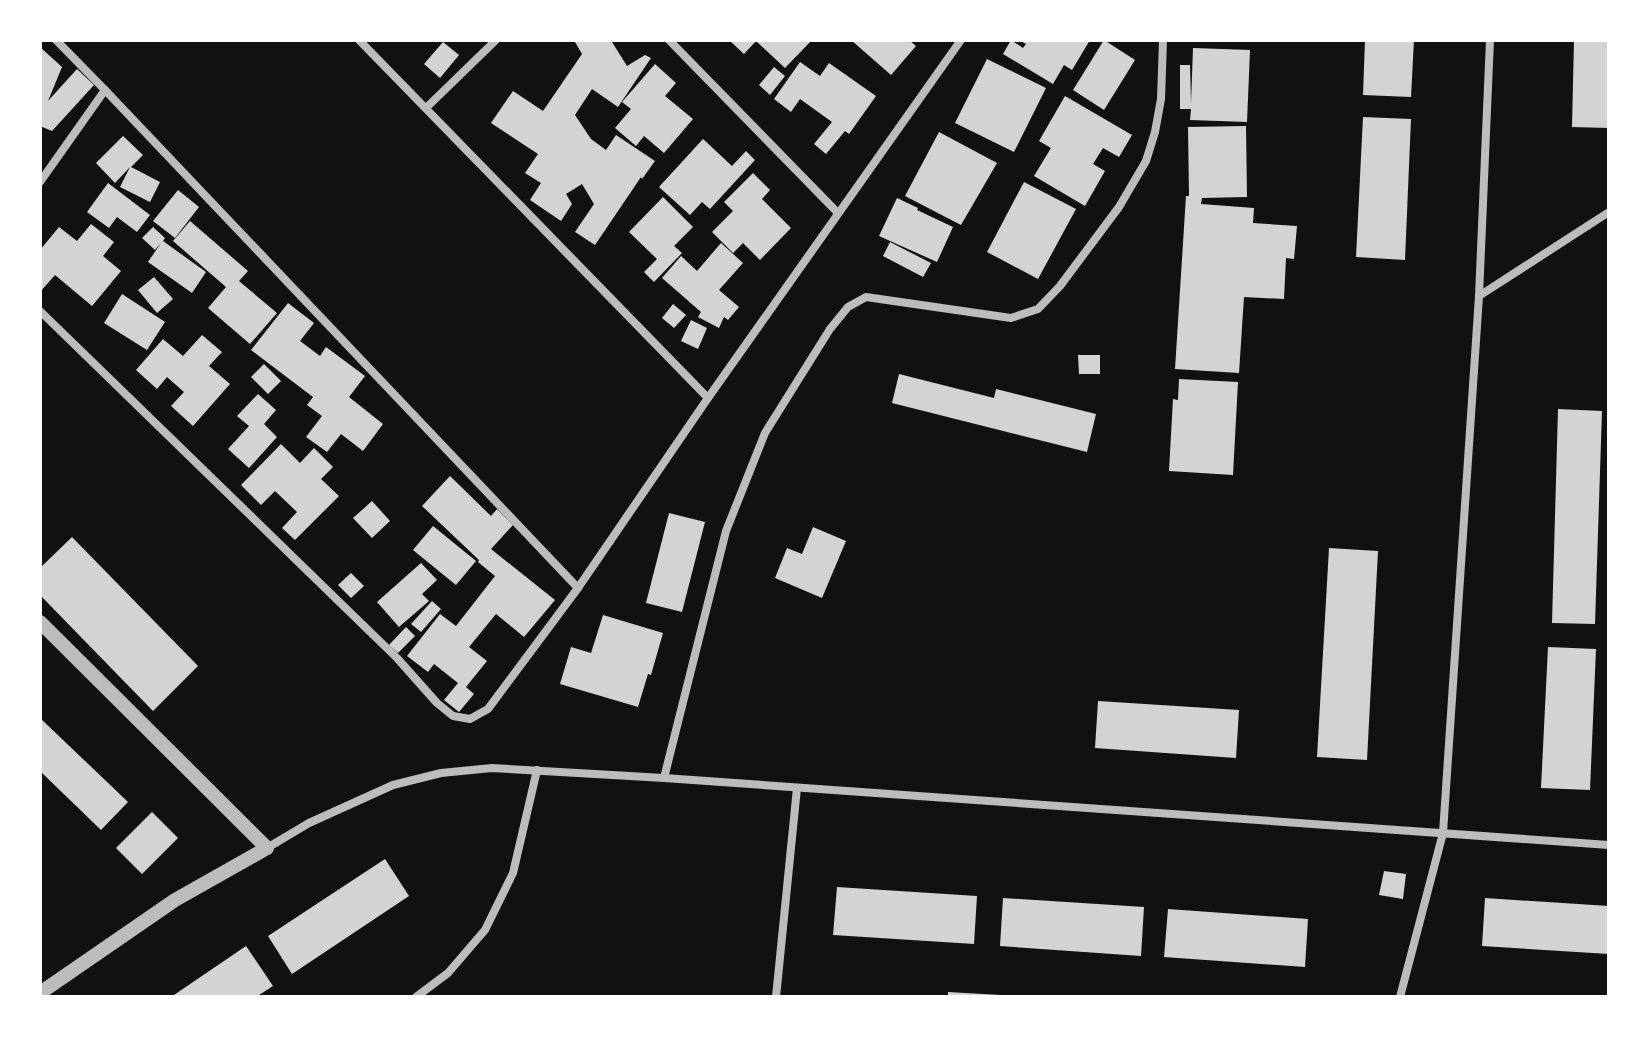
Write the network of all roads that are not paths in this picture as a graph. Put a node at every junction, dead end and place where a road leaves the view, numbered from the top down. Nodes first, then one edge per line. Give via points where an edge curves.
1 (56, 40) edge
2 (359, 40) edge
3 (496, 40) edge
4 (669, 40) edge
5 (961, 40) edge
6 (1163, 40) edge
7 (1490, 40) edge
8 (105, 90) junction
9 (426, 108) junction
10 (40, 182) edge
11 (1609, 212) edge
12 (838, 213) junction
13 (1479, 296) junction
14 (40, 311) edge
15 (708, 398) junction
16 (578, 588) junction
17 (40, 622) edge
18 (537, 770) junction
19 (664, 778) junction
20 (797, 788) junction
21 (1443, 833) junction
22 (1609, 845) edge
23 (267, 848) junction
24 (40, 993) edge
25 (416, 997) edge
26 (776, 997) edge
27 (1400, 997) edge

1 - 8 street
2 - 9 street
3 - 9 street
4 - 12 street
5 - 12 street
6 - 19 street via 1161,99 1146,161 1119,207 1038,309 1011,318 866,297 848,307 830,329 765,433 726,531
7 - 13 street
8 - 10 street
8 - 16 street
9 - 15 street
11 - 13 street
12 - 15 street
13 - 21 street
14 - 16 street via 453,716 470,719 488,709
15 - 16 street
17 - 23 street
18 - 19 street
18 - 23 street via 441,773 393,785
18 - 25 street via 513,873 485,930 448,973
19 - 20 street
20 - 21 street
20 - 26 street
21 - 22 street
21 - 27 street
23 - 24 street via 175,900

